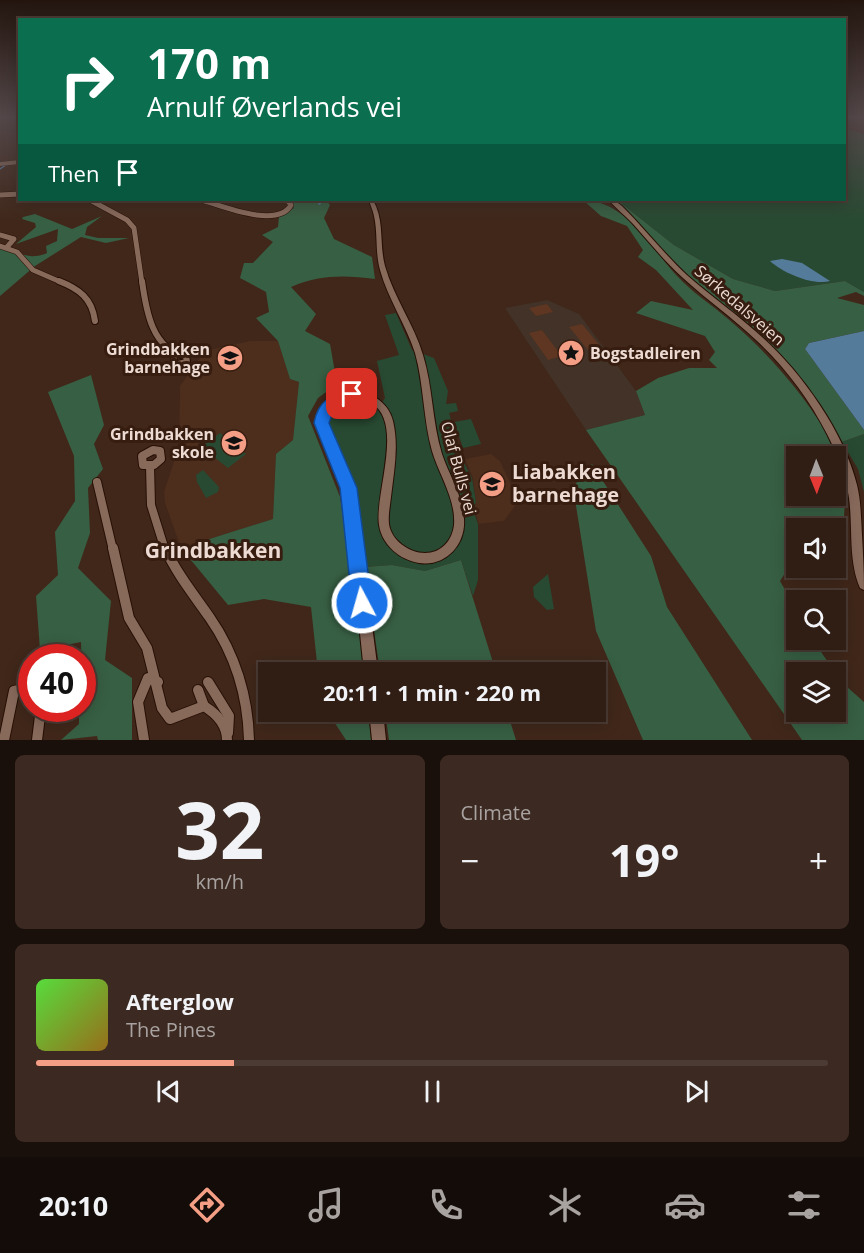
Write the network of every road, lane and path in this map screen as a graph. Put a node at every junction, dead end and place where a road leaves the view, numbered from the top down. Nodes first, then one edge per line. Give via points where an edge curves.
1 (18, 162) edge
2 (0, 164) edge
3 (18, 194) edge
4 (0, 195) edge
5 (92, 201) edge
6 (205, 201) edge
7 (288, 201) edge
8 (371, 201) edge
9 (612, 201) edge
10 (0, 235) edge
11 (3, 247) edge
12 (95, 321) dead end
13 (174, 354) dead end
14 (150, 466) dead end
15 (97, 482) dead end
16 (864, 584) edge
17 (370, 662) edge
18 (158, 682) junction
19 (208, 682) dead end
20 (18, 690) edge
21 (198, 690) dead end
22 (204, 706) junction
23 (39, 722) edge
24 (378, 722) edge
25 (228, 736) edge
26 (4, 740) edge
27 (37, 740) edge
28 (144, 740) edge
29 (249, 740) edge
30 (380, 740) edge

1 - 2 street
3 - 4 street
5 - 13 street via 134,228 151,323
6 - 7 street via 267,216 289,209
8 - 17 street, Olaf Bulls vei via 378,216 382,267 418,351 433,438 458,514 457,537 441,554 412,558 399,551 389,539 384,514 392,457 385,412 375,400 362,394 338,398 329,404 321,423 350,496
9 - 16 street, Sørkedalsveien via 676,269 768,346 806,394 849,474 854,497 855,549
10 - 11 street via 14,239
11 - 12 street via 19,252 33,270 69,285 87,298 93,305
14 - 29 street via 149,494 160,533 176,570 221,635 243,690
15 - 18 street via 129,618 147,648
18 - 22 street via 162,708 170,719
18 - 28 street via 148,678 138,702
19 - 25 street via 229,716
20 - 26 street via 14,691
21 - 22 street
22 - 25 street via 215,711
23 - 27 street
24 - 30 street

